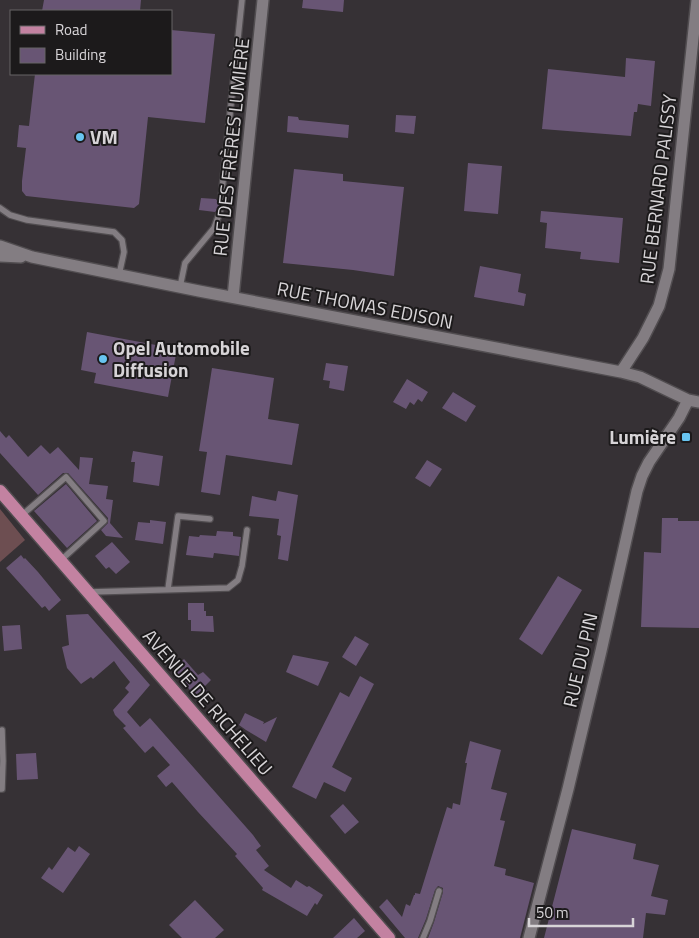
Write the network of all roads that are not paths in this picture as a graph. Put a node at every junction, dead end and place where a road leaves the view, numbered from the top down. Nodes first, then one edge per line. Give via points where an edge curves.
1 (242, 0) edge
2 (263, 0) edge
3 (697, 0) edge
4 (221, 200) dead end
5 (0, 208) edge
6 (220, 212) dead end
7 (0, 246) edge
8 (0, 256) edge
9 (32, 257) junction
10 (119, 275) junction
11 (180, 287) junction
12 (233, 298) junction
13 (621, 372) junction
14 (693, 401) edge
15 (0, 492) edge
16 (21, 516) junction
17 (210, 519) dead end
18 (247, 530) dead end
19 (60, 561) junction
20 (168, 590) junction
21 (87, 592) junction
22 (2, 730) dead end
23 (0, 789) edge
24 (439, 891) dead end
25 (389, 938) edge
26 (423, 938) edge
27 (529, 938) edge

1 - 4 lane
2 - 12 street, RUE DES FRÈRES LUMIÈRE
3 - 13 street, RUE BERNARD PALISSY via 669,269 660,306
5 - 10 lane via 27,220 114,232 122,240 124,252
6 - 11 lane via 214,228 185,263
7 - 9 street, RUE THOMAS EDISON
8 - 9 street, RUE THOMAS EDISON
9 - 10 street, RUE THOMAS EDISON
10 - 11 street, RUE THOMAS EDISON
11 - 12 street, RUE THOMAS EDISON
12 - 13 street, RUE THOMAS EDISON
13 - 14 street, RUE THOMAS EDISON
14 - 27 street, RUE DU PIN via 649,462 637,491 599,660
15 - 16 main road, AVENUE DE RICHELIEU
16 - 19 main road, AVENUE DE RICHELIEU
16 - 19 lane via 66,477 104,521
17 - 20 lane via 178,516
18 - 20 lane via 238,580 228,588
19 - 21 main road, AVENUE DE RICHELIEU
20 - 21 lane
21 - 25 main road, AVENUE DE RICHELIEU
22 - 23 lane
24 - 26 lane

